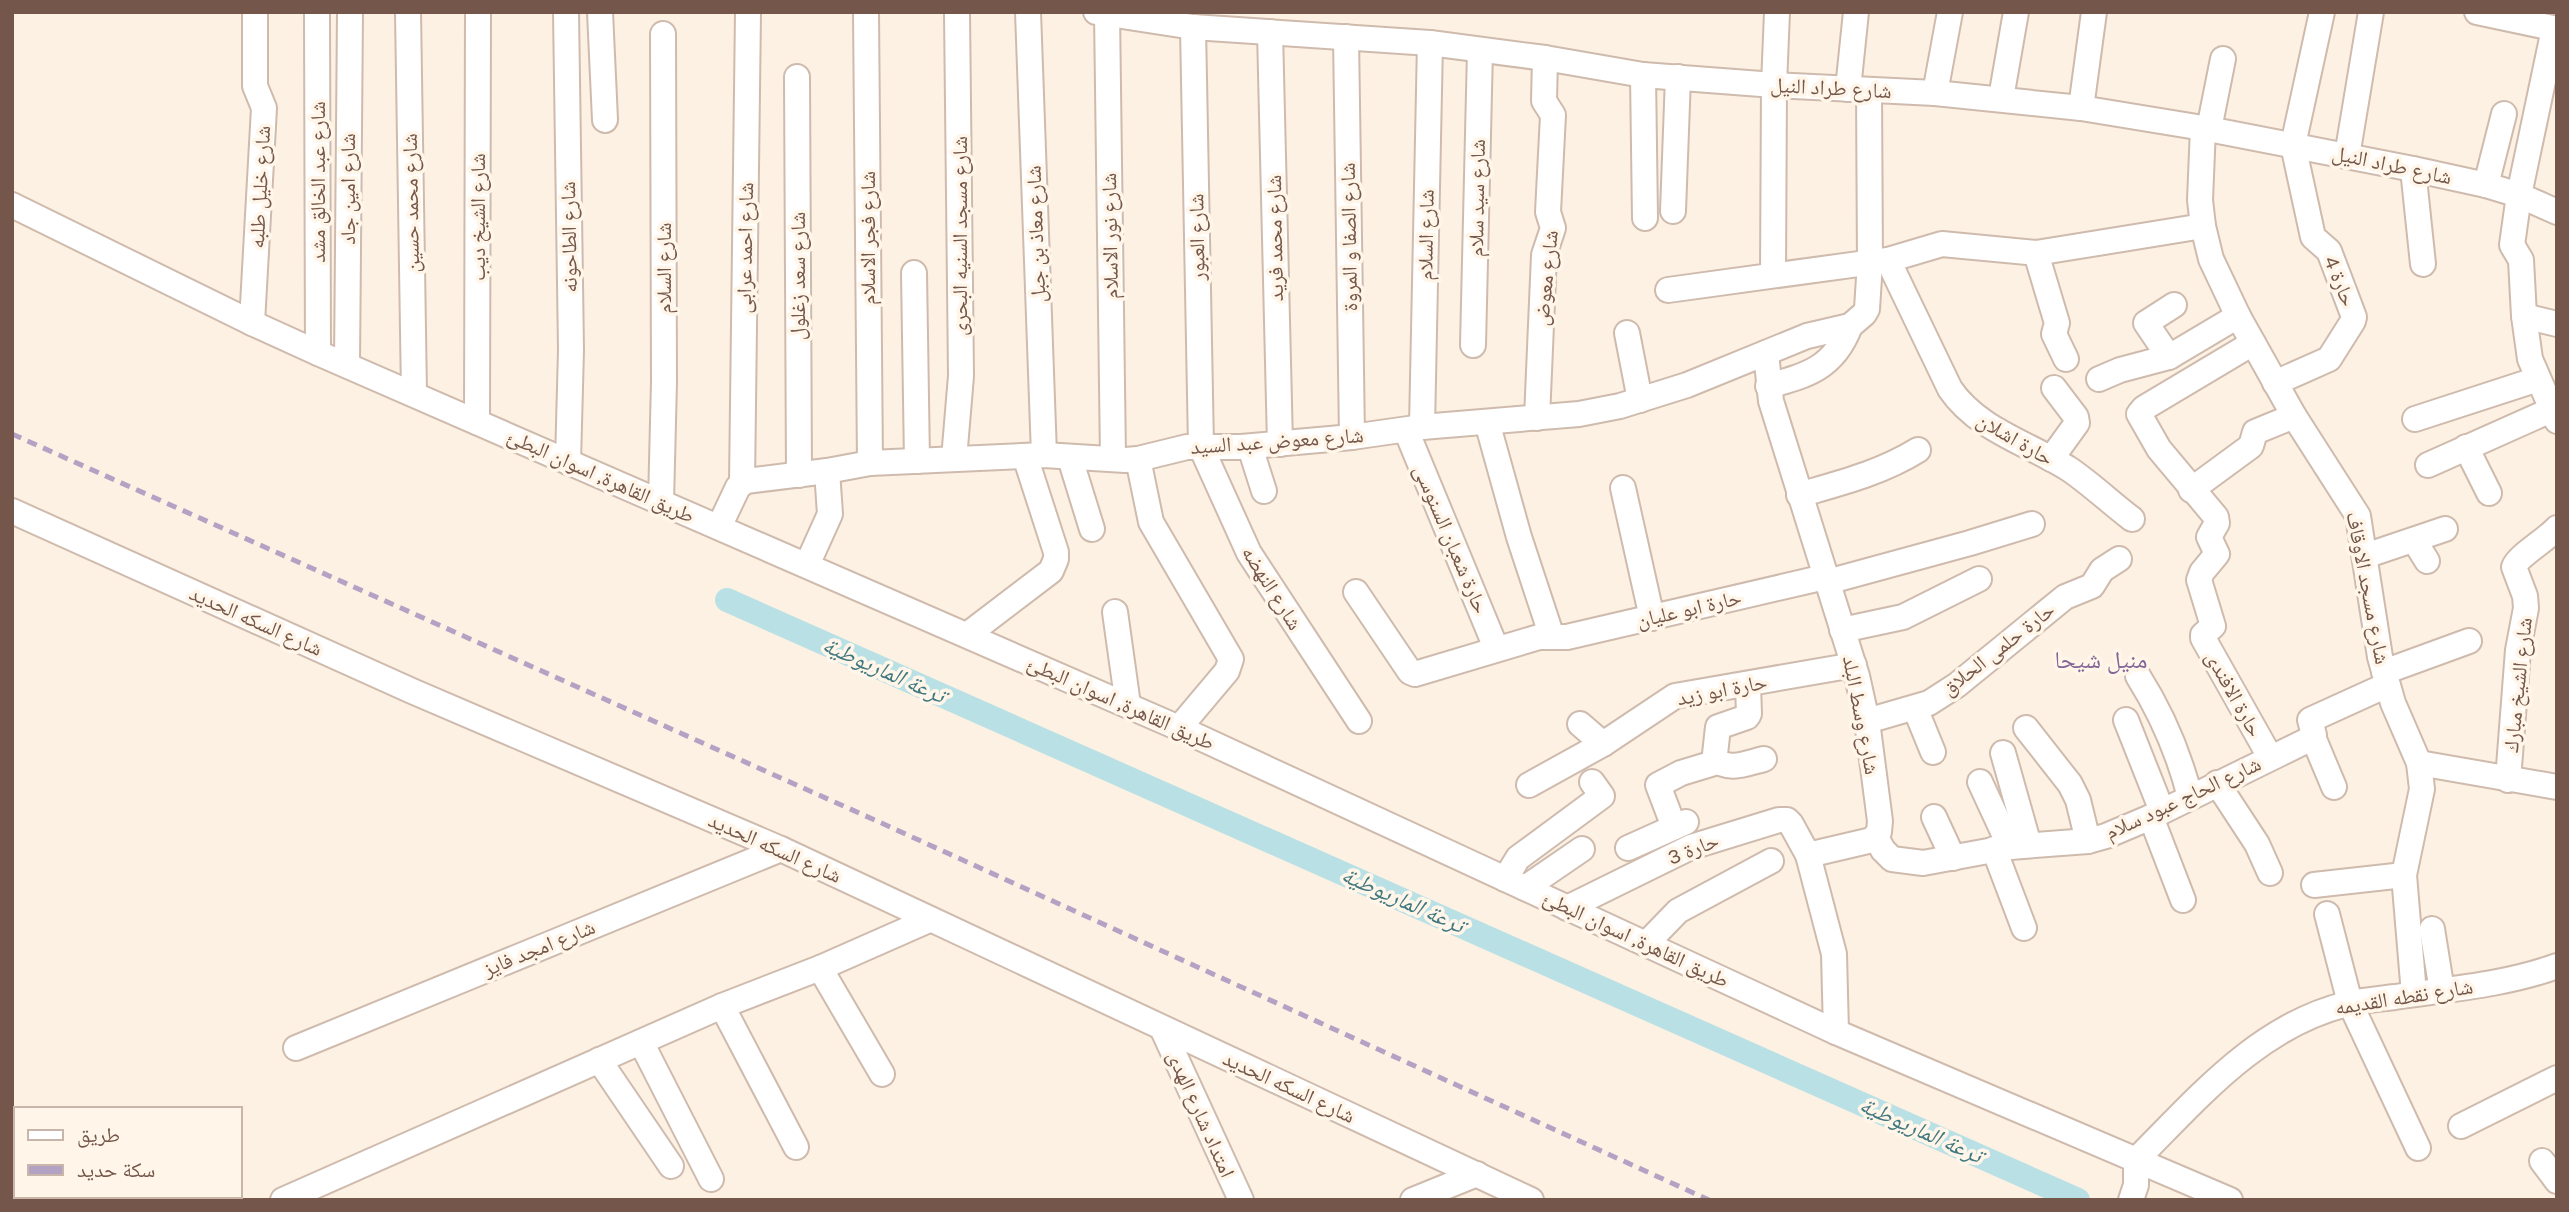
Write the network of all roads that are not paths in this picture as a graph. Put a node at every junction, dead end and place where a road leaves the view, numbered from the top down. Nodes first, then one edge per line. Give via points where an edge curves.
1 (255, 12) edge
2 (317, 12) edge
3 (350, 12) edge
4 (408, 12) edge
5 (478, 12) edge
6 (566, 12) edge
7 (600, 12) edge
8 (748, 12) edge
9 (866, 12) edge
10 (957, 12) edge
11 (1028, 12) edge
12 (1777, 12) edge
13 (1856, 12) edge
14 (1950, 12) edge
15 (2016, 12) edge
16 (2094, 12) edge
17 (2322, 12) edge
18 (2371, 12) edge
19 (2477, 12) edge
20 (1101, 13) edge
21 (1193, 27) junction
22 (2555, 29) edge
23 (1270, 32) junction
24 (663, 34) dead end
25 (1346, 37) junction
26 (1430, 44) junction
27 (1480, 50) junction
28 (1545, 58) junction
29 (2223, 59) dead end
30 (1643, 75) junction
31 (797, 77) dead end
32 (1678, 77) junction
33 (1774, 85) junction
34 (1859, 90) junction
35 (1935, 93) junction
36 (2001, 98) junction
37 (2081, 108) junction
38 (2504, 114) dead end
39 (604, 120) dead end
40 (2206, 128) junction
41 (2293, 145) junction
42 (2347, 156) junction
43 (2413, 169) junction
44 (2486, 185) junction
45 (2519, 195) junction
46 (12, 205) edge
47 (1673, 211) dead end
48 (2557, 212) edge
49 (1644, 218) dead end
50 (2203, 226) junction
51 (2036, 253) junction
52 (1879, 261) junction
53 (2423, 264) dead end
54 (914, 273) dead end
55 (1773, 274) junction
56 (1668, 290) dead end
57 (2174, 305) dead end
58 (2238, 316) junction
59 (2524, 316) junction
60 (252, 323) junction
61 (2557, 324) edge
62 (1850, 326) junction
63 (1627, 333) dead end
64 (2253, 343) junction
65 (1473, 345) dead end
66 (318, 353) junction
67 (1766, 353) junction
68 (2169, 357) junction
69 (2066, 359) dead end
70 (347, 365) junction
71 (2099, 379) dead end
72 (2538, 379) junction
73 (2275, 383) junction
74 (1768, 386) junction
75 (2054, 388) dead end
76 (414, 394) junction
77 (1640, 400) junction
78 (2554, 415) edge
79 (2294, 416) junction
80 (1537, 418) junction
81 (2415, 419) dead end
82 (477, 422) junction
83 (1487, 422) junction
84 (1414, 428) junction
85 (1352, 438) junction
86 (1280, 444) junction
87 (1201, 447) junction
88 (1250, 447) junction
89 (2466, 447) junction
90 (1917, 450) dead end
91 (1034, 456) junction
92 (1070, 458) junction
93 (2051, 458) junction
94 (954, 459) junction
95 (1113, 459) junction
96 (1138, 459) junction
97 (916, 460) junction
98 (568, 462) junction
99 (870, 463) junction
100 (2428, 465) dead end
101 (827, 471) junction
102 (799, 475) junction
103 (742, 483) junction
104 (1623, 488) dead end
105 (2191, 489) junction
106 (1264, 491) dead end
107 (2489, 494) dead end
108 (1799, 495) junction
109 (661, 502) junction
110 (12, 511) edge
111 (2132, 519) dead end
112 (2032, 524) dead end
113 (719, 527) junction
114 (1092, 528) dead end
115 (2445, 529) dead end
116 (2554, 537) edge
117 (2414, 540) junction
118 (2365, 556) junction
119 (2119, 559) dead end
120 (2427, 561) dead end
121 (807, 565) junction
122 (1826, 579) junction
123 (1979, 579) dead end
124 (1356, 592) dead end
125 (1115, 612) dead end
126 (1652, 618) junction
127 (1842, 630) junction
128 (967, 635) junction
129 (1552, 637) junction
130 (2469, 641) dead end
131 (1496, 648) junction
132 (1854, 666) junction
133 (2138, 676) dead end
134 (2385, 679) junction
135 (1748, 685) junction
136 (1128, 705) junction
137 (1915, 708) junction
138 (2126, 720) dead end
139 (1359, 721) dead end
140 (1867, 721) junction
141 (1580, 724) dead end
142 (1180, 728) junction
143 (2026, 728) dead end
144 (2313, 737) junction
145 (1603, 744) junction
146 (1933, 752) dead end
147 (2003, 753) dead end
148 (2270, 757) junction
149 (1716, 759) junction
150 (1764, 759) dead end
151 (2419, 763) junction
152 (2508, 780) junction
153 (1592, 782) dead end
154 (1980, 782) dead end
155 (2217, 783) junction
156 (1529, 785) dead end
157 (2334, 787) dead end
158 (2557, 787) edge
159 (2190, 797) junction
160 (2156, 814) junction
161 (1934, 817) dead end
162 (1876, 837) junction
163 (2088, 841) junction
164 (2011, 847) junction
165 (1628, 848) dead end
166 (781, 849) junction
167 (1582, 849) dead end
168 (1808, 855) junction
169 (1953, 858) junction
170 (1771, 861) dead end
171 (2270, 873) dead end
172 (2404, 875) junction
173 (1515, 883) junction
174 (2315, 885) dead end
175 (2183, 900) dead end
176 (1567, 908) junction
177 (2327, 914) dead end
178 (929, 920) junction
179 (2024, 929) dead end
180 (2432, 929) dead end
181 (1646, 944) junction
182 (820, 968) junction
183 (2555, 969) edge
184 (2442, 991) junction
185 (2414, 994) junction
186 (2350, 1003) junction
187 (722, 1006) junction
188 (1162, 1028) junction
189 (1836, 1032) junction
190 (640, 1042) junction
191 (296, 1048) dead end
192 (599, 1060) junction
193 (882, 1074) dead end
194 (2557, 1078) edge
195 (2461, 1126) dead end
196 (796, 1147) dead end
197 (2418, 1148) dead end
198 (2136, 1160) junction
199 (2542, 1161) dead end
200 (671, 1166) dead end
201 (1477, 1174) junction
202 (711, 1180) dead end
203 (2557, 1181) edge
204 (2132, 1199) edge
205 (283, 1200) edge
206 (1241, 1200) edge
207 (1413, 1200) edge
208 (1531, 1200) edge
209 (2230, 1200) edge

1 - 60 street, شارع خليل طلبه via 255,86 264,108
2 - 66 street, شارع عبد الخالق مشد
3 - 70 street, شارع امين جاد
4 - 76 street, شارع محمد حسين
5 - 82 street, شارع الشيخ ديب
6 - 98 street, شارع الطاحونه
7 - 39 street
8 - 103 street, شارع احمد عرابى
9 - 99 street, شارع فجر الاسلام
10 - 94 street, شارع مسجد السنيه البحرى via 961,376
11 - 91 street, شارع معاذ بن جبل
12 - 33 street
13 - 34 street
14 - 35 street
15 - 36 street
16 - 37 street
17 - 41 street
18 - 42 street
19 - 22 street
20 - 21 street, شارع طراد النيل
20 - 95 street, شارع نور الاسلام
21 - 23 street, شارع طراد النيل
21 - 87 street, شارع العبور
22 - 45 street
23 - 25 street, شارع طراد النيل
23 - 86 street, شارع محمد فريد
24 - 109 street, شارع السلام
25 - 26 street, شارع طراد النيل
25 - 85 street, شارع الصفا و المروة
26 - 27 street, شارع طراد النيل
26 - 84 street, شارع السلام
27 - 28 street, شارع طراد النيل
27 - 65 street, شارع سيد سلام
28 - 30 street, شارع طراد النيل
28 - 80 street, شارع معوض via 1544,101 1553,115 1548,212 1553,228 1544,253
29 - 40 street, شارع مسجد الاوقاف
30 - 32 street, شارع طراد النيل
30 - 49 street
31 - 102 street, شارع سعد زغلول
32 - 33 street, شارع طراد النيل
32 - 47 street
33 - 34 street, شارع طراد النيل
33 - 55 street
34 - 35 street, شارع طراد النيل
34 - 52 street
35 - 36 street, شارع طراد النيل
36 - 37 street, شارع طراد النيل
37 - 40 street, شارع طراد النيل
38 - 44 street
40 - 41 street, شارع طراد النيل
40 - 50 street, شارع مسجد الاوقاف via 2200,200
41 - 42 street, شارع طراد النيل
41 - 73 street, حارة 4 via 2313,237 2329,251 2354,317 2329,359
42 - 43 street, شارع طراد النيل
43 - 44 street, شارع طراد النيل
43 - 53 street
44 - 45 street, شارع طراد النيل
45 - 48 street, شارع طراد النيل
45 - 59 street via 2512,245 2521,260
46 - 60 street, طريق القاهرة, اسوان البطئ
50 - 51 street
50 - 58 street, شارع مسجد الاوقاف via 2217,274
51 - 52 street via 1942,244
51 - 69 street via 2057,323 2054,334
52 - 55 street
52 - 62 street via 1867,309
52 - 93 street, حارة اشلان via 1960,404 1989,426
54 - 97 street
55 - 56 street
57 - 68 street via 2146,323
58 - 64 street, شارع مسجد الاوقاف
58 - 68 street
59 - 61 street
59 - 72 street
60 - 66 street, طريق القاهرة, اسوان البطئ
62 - 67 street, شارع معوض عبد السيد via 1807,336
62 - 74 street via 1844,341 1819,368
63 - 77 street
64 - 73 street, شارع مسجد الاوقاف
64 - 105 street via 2140,411 2159,449
66 - 70 street, طريق القاهرة, اسوان البطئ
67 - 74 street, شارع وسط البلد
67 - 77 street, شارع معوض عبد السيد
68 - 71 street
70 - 76 street, طريق القاهرة, اسوان البطئ
72 - 78 street
72 - 81 street
73 - 79 street, شارع مسجد الاوقاف
74 - 108 street, شارع وسط البلد
75 - 93 street via 2077,423
76 - 82 street, طريق القاهرة, اسوان البطئ
77 - 80 street, شارع معوض عبد السيد
78 - 89 street
79 - 105 street via 2255,432 2251,446
79 - 118 street, شارع مسجد الاوقاف via 2354,507
80 - 83 street, شارع معوض عبد السيد
82 - 98 street, طريق القاهرة, اسوان البطئ
83 - 84 street, شارع معوض عبد السيد
83 - 129 street via 1518,537
84 - 85 street, شارع معوض عبد السيد
84 - 131 street, حارة شعبان السنوسى
85 - 86 street, شارع معوض عبد السيد
86 - 88 street, شارع معوض عبد السيد
87 - 88 street, شارع معوض عبد السيد
87 - 96 street, شارع معوض عبد السيد via 1187,446
87 - 139 street, شارع النهضه via 1249,553
88 - 106 street
89 - 100 street
89 - 107 street
90 - 108 street via 1878,471
91 - 92 street, شارع معوض عبد السيد
91 - 94 street, شارع معوض عبد السيد
91 - 128 street, شارع معاذ بن جبل via 1056,552 1054,565
92 - 95 street, شارع معوض عبد السيد
92 - 114 street
93 - 111 street, حارة اشلان
94 - 97 street, شارع معوض عبد السيد
95 - 96 street, شارع معوض عبد السيد
96 - 142 street via 1151,522 1231,659 1227,671
97 - 99 street, شارع معوض عبد السيد
98 - 109 street, طريق القاهرة, اسوان البطئ
99 - 101 street, شارع معوض عبد السيد
101 - 102 street, شارع معوض عبد السيد
101 - 121 street via 830,514
102 - 103 street, شارع معوض عبد السيد
103 - 113 street
104 - 126 street
105 - 148 street, حارة الافندى via 2217,523 2209,537 2217,554 2200,575 2213,625 2203,638
108 - 122 street, شارع وسط البلد
109 - 113 street, طريق القاهرة, اسوان البطئ
110 - 166 street, شارع السكه الحديد via 412,691
112 - 122 street, حارة ابو عليان
113 - 121 street, طريق القاهرة, اسوان البطئ
115 - 117 street
116 - 152 street, شارع الشيخ مبارك via 2518,559 2514,567 2526,608 2518,650
117 - 118 street
117 - 120 street
118 - 134 street, شارع مسجد الاوقاف
119 - 137 street, حارة حلمى الحلاق via 2102,570 2092,586 2065,597 1957,685
121 - 128 street, طريق القاهرة, اسوان البطئ
122 - 126 street, حارة ابو عليان
122 - 127 street, شارع وسط البلد
123 - 127 street via 1903,617
124 - 131 street, حارة ابو عليان via 1412,674
125 - 136 street
126 - 129 street, حارة ابو عليان
127 - 132 street, شارع وسط البلد
128 - 136 street, طريق القاهرة, اسوان البطئ
129 - 131 street, حارة ابو عليان
130 - 134 street
132 - 135 street, حارة ابو زيد
132 - 140 street, شارع وسط البلد
133 - 159 street via 2175,746
134 - 144 street via 2310,720
134 - 151 street, شارع مسجد الاوقاف
135 - 145 street, حارة ابو زيد via 1675,696
135 - 149 street via 1749,714 1718,727
136 - 142 street, طريق القاهرة, اسوان البطئ
137 - 140 street, حارة حلمى الحلاق
137 - 146 street
138 - 160 street
140 - 162 street, شارع وسط البلد via 1880,821
141 - 145 street
142 - 173 street, طريق القاهرة, اسوان البطئ
143 - 163 street via 2070,784
144 - 148 street, شارع الحاج عبود سلام
144 - 157 street
145 - 156 street, حارة ابو زيد
147 - 164 street
148 - 155 street, شارع الحاج عبود سلام
149 - 150 street via 1732,766
149 - 165 street via 1658,785 1680,824
151 - 152 street
151 - 172 street, شارع مسجد الاوقاف via 2422,789
152 - 158 street
153 - 173 street via 1602,796 1518,858
154 - 164 street
155 - 159 street, شارع الحاج عبود سلام
155 - 171 street via 2257,844
159 - 160 street, شارع الحاج عبود سلام
160 - 163 street, شارع الحاج عبود سلام
160 - 175 street
161 - 169 street
162 - 168 street
162 - 169 street, شارع الحاج عبود سلام via 1892,859 1923,863
163 - 164 street, شارع الحاج عبود سلام
164 - 169 street, شارع الحاج عبود سلام
164 - 179 street
166 - 178 street, شارع السكه الحديد
166 - 191 street, شارع امجد فايز
167 - 173 street
168 - 176 street, حارة 3 via 1791,824 1782,819 1691,847
168 - 189 street via 1835,954
170 - 181 street via 1678,911
172 - 174 street
172 - 185 street, شارع مسجد الاوقاف
173 - 176 street, طريق القاهرة, اسوان البطئ
176 - 181 street, طريق القاهرة, اسوان البطئ
177 - 186 street
178 - 182 street
178 - 188 street, شارع السكه الحديد
180 - 184 street
181 - 189 street, طريق القاهرة, اسوان البطئ
182 - 187 street
182 - 193 street
183 - 184 street, شارع نقطه القديمه
184 - 185 street, شارع نقطه القديمه
185 - 186 street, شارع نقطه القديمه
186 - 197 street
186 - 198 street, شارع نقطه القديمه via 2272,1035 2220,1076
187 - 190 street
187 - 196 street
188 - 201 street, شارع السكه الحديد
188 - 206 street, امتداد شارع الهدى
189 - 198 street, طريق القاهرة, اسوان البطئ
190 - 192 street
190 - 202 street
192 - 200 street
192 - 205 street
194 - 195 street
198 - 204 street
198 - 209 street, طريق القاهرة, اسوان البطئ
199 - 203 street
201 - 207 street
201 - 208 street, شارع السكه الحديد

